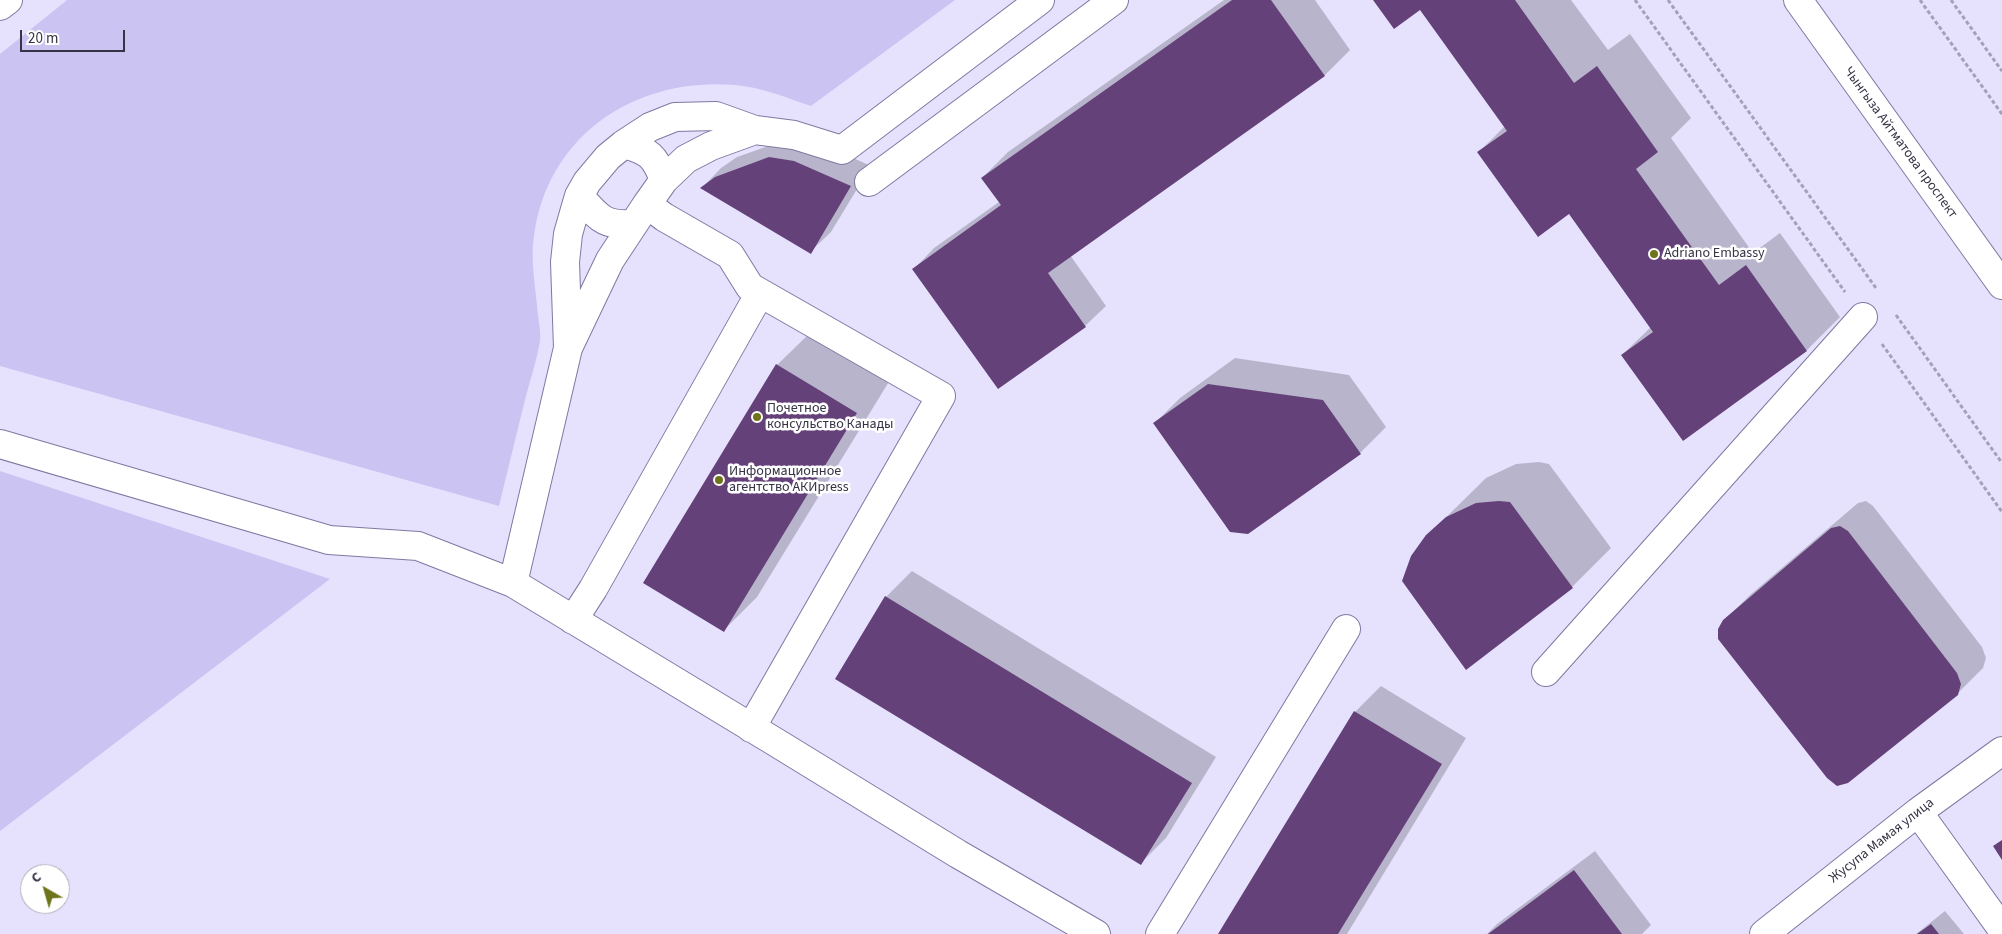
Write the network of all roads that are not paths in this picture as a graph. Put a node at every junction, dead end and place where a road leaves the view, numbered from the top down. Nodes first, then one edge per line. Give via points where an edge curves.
1 (8, 0) edge
2 (1040, 0) edge
3 (1114, 0) edge
4 (1798, 0) edge
5 (0, 6) edge
6 (754, 130) junction
7 (624, 144) junction
8 (664, 180) junction
9 (869, 182) dead end
10 (579, 196) junction
11 (640, 214) junction
12 (2002, 285) edge
13 (760, 293) junction
14 (1863, 317) road end
15 (568, 348) junction
16 (0, 444) edge
17 (513, 584) junction
18 (573, 620) junction
19 (1346, 629) dead end
20 (1546, 672) dead end
21 (751, 728) junction
22 (2002, 751) edge
23 (1918, 812) junction
24 (2002, 929) edge
25 (1096, 934) edge
26 (1160, 934) edge
27 (1764, 934) edge

1 - 5 street
2 - 6 street via 842,150 794,135
3 - 9 street
4 - 12 street, Чынгыза Айтматова проспект
6 - 7 street via 716,116 675,117 650,127
6 - 8 street via 686,159
7 - 8 street via 650,154
7 - 10 street via 596,169
8 - 11 street
10 - 11 street via 603,221 617,225
10 - 15 street via 568,234 565,262
11 - 13 street via 664,217 730,255 750,287
11 - 15 street via 610,260
13 - 18 street
13 - 21 street via 941,396
14 - 20 street
15 - 17 street
16 - 17 street via 329,540 418,546
17 - 18 street
18 - 21 street
19 - 26 street
21 - 25 street
22 - 23 street, Жусупа Мамая улица
23 - 24 street
23 - 27 street, Жусупа Мамая улица

